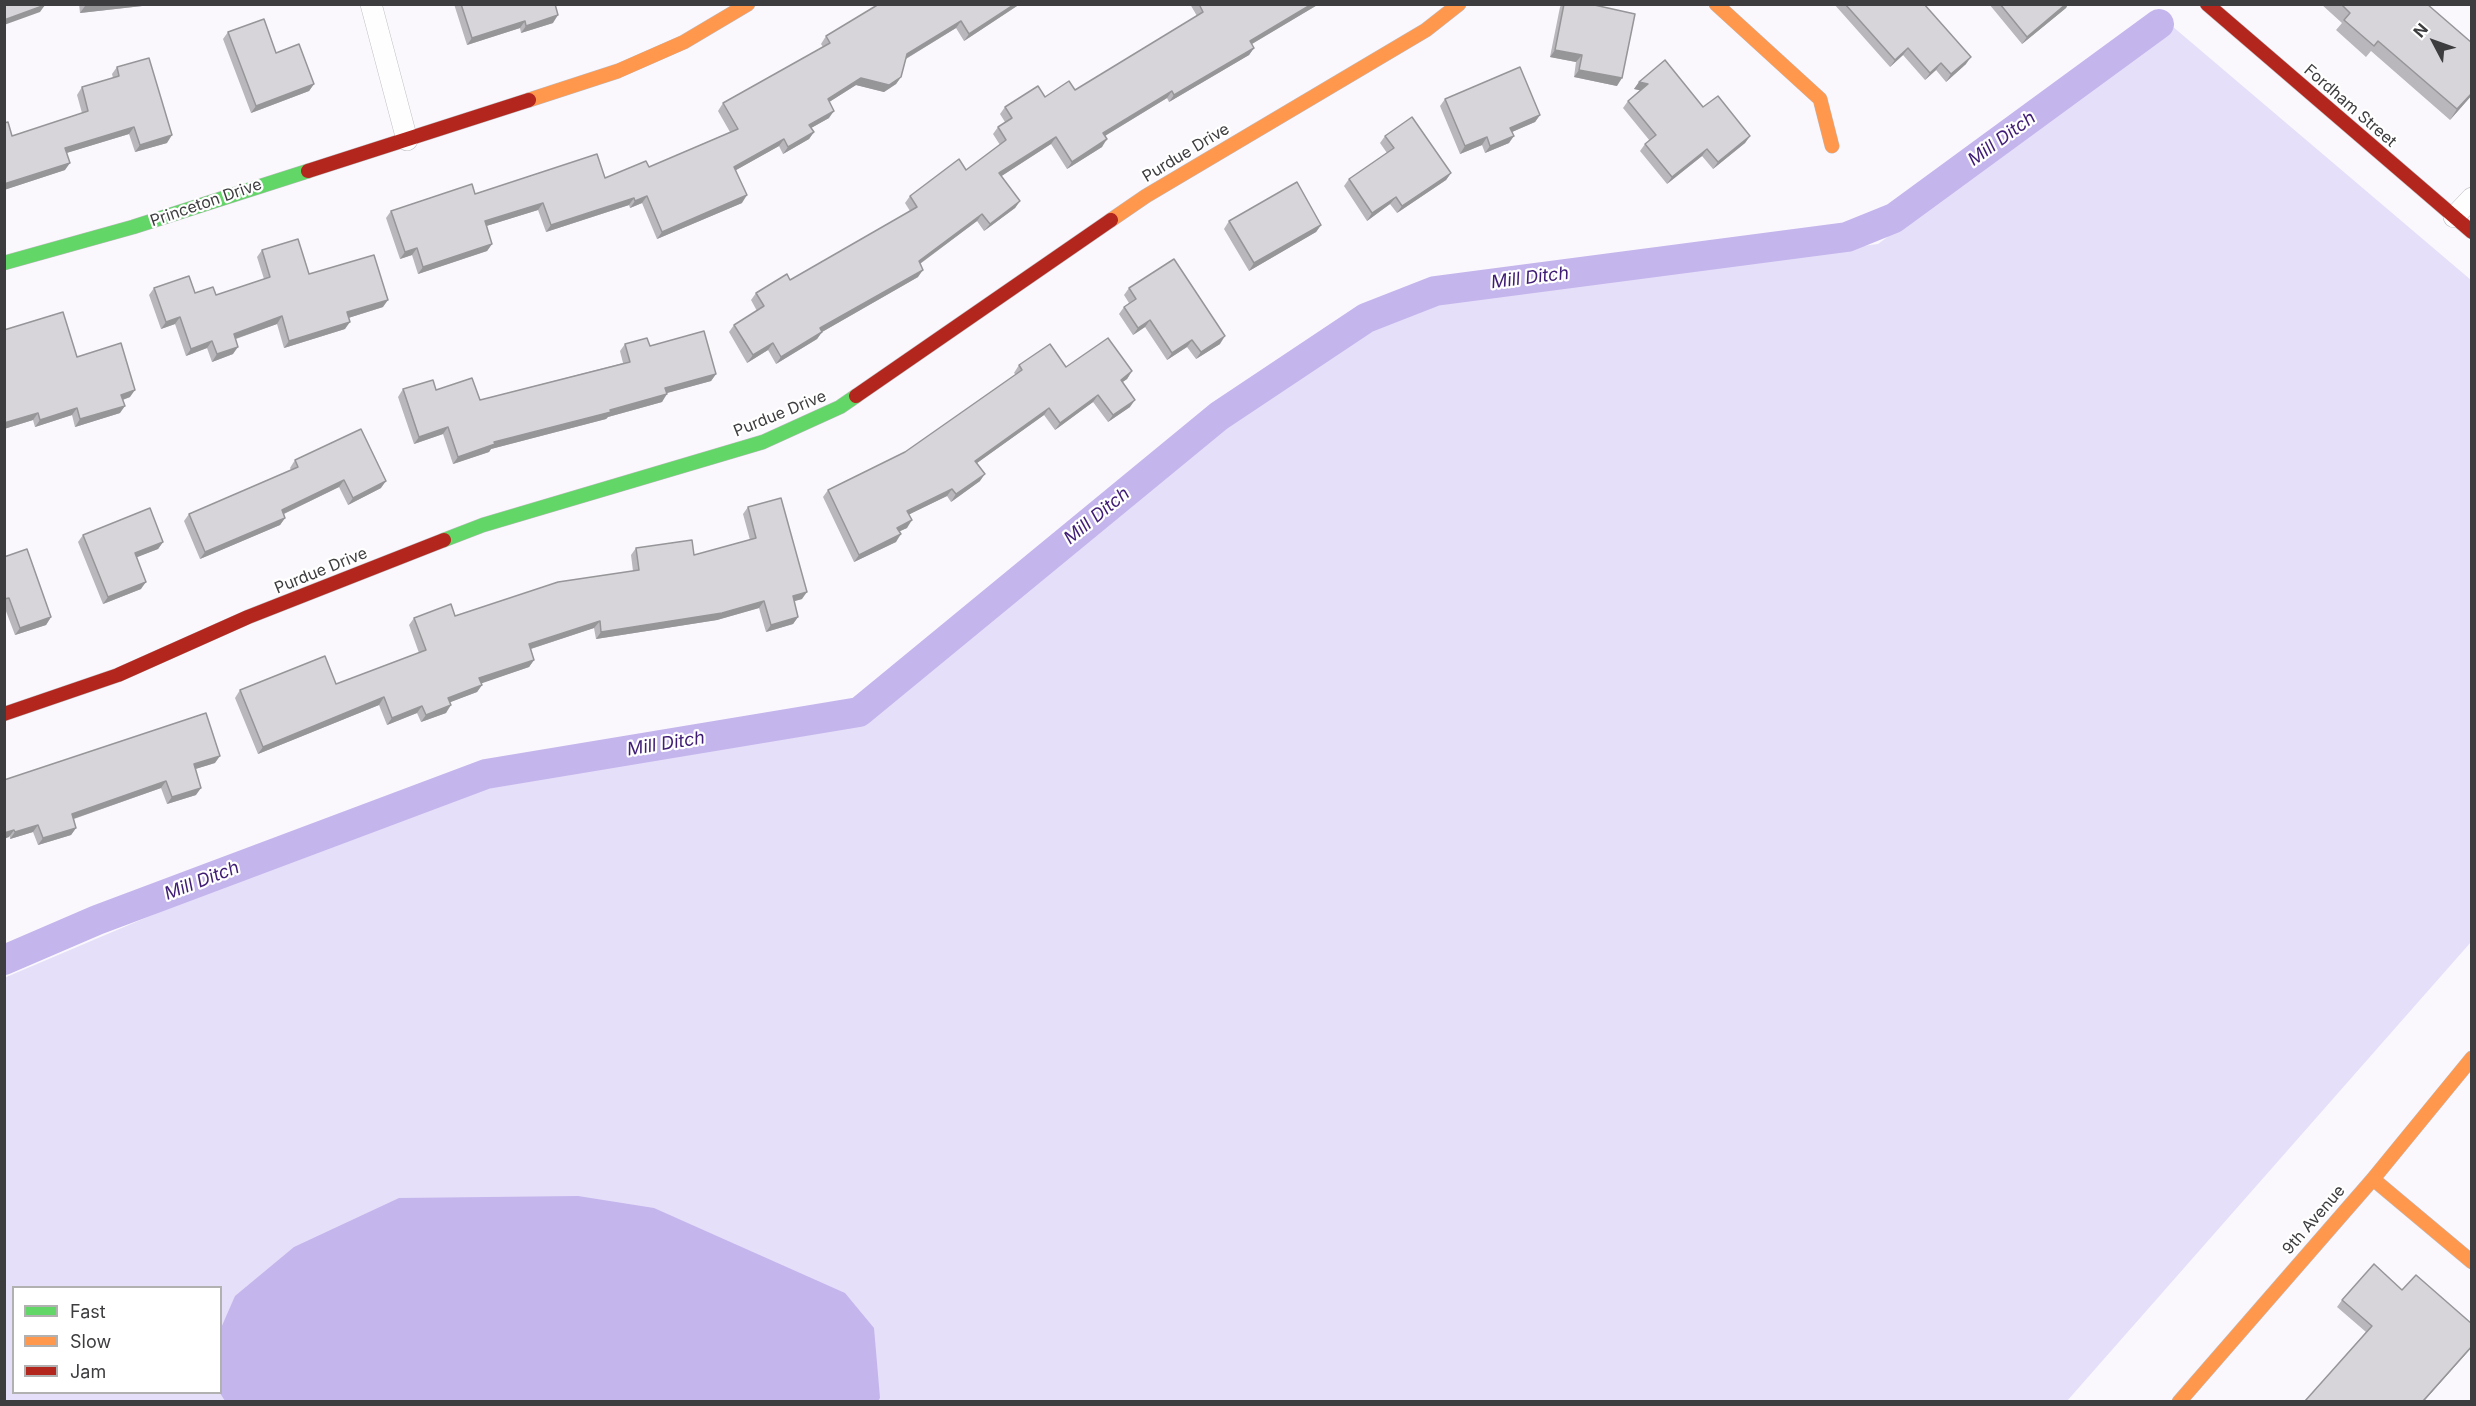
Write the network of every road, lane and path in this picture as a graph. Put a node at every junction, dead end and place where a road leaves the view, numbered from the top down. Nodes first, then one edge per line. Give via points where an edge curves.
1 (371, 4) edge
2 (748, 4) edge
3 (1459, 4) edge
4 (1716, 4) edge
5 (2206, 4) edge
6 (406, 140) junction
7 (1832, 146) dead end
8 (2472, 198) edge
9 (2454, 217) junction
10 (2472, 232) edge
11 (4, 263) edge
12 (4, 714) edge
13 (2472, 1058) edge
14 (2373, 1179) junction
15 (2472, 1262) edge
16 (2179, 1401) edge

1 - 6 street
2 - 6 street, Princeton Drive via 684,42 618,71
3 - 12 street, Purdue Drive via 1425,30 1146,196 840,407 763,442 483,525 248,617 118,675
4 - 7 street via 1820,99
5 - 9 street, Fordham Street
6 - 11 street, Princeton Drive via 134,227
8 - 9 street
9 - 10 street, Fordham Street
13 - 14 street, 9th Avenue
14 - 15 street
14 - 16 street, 9th Avenue

